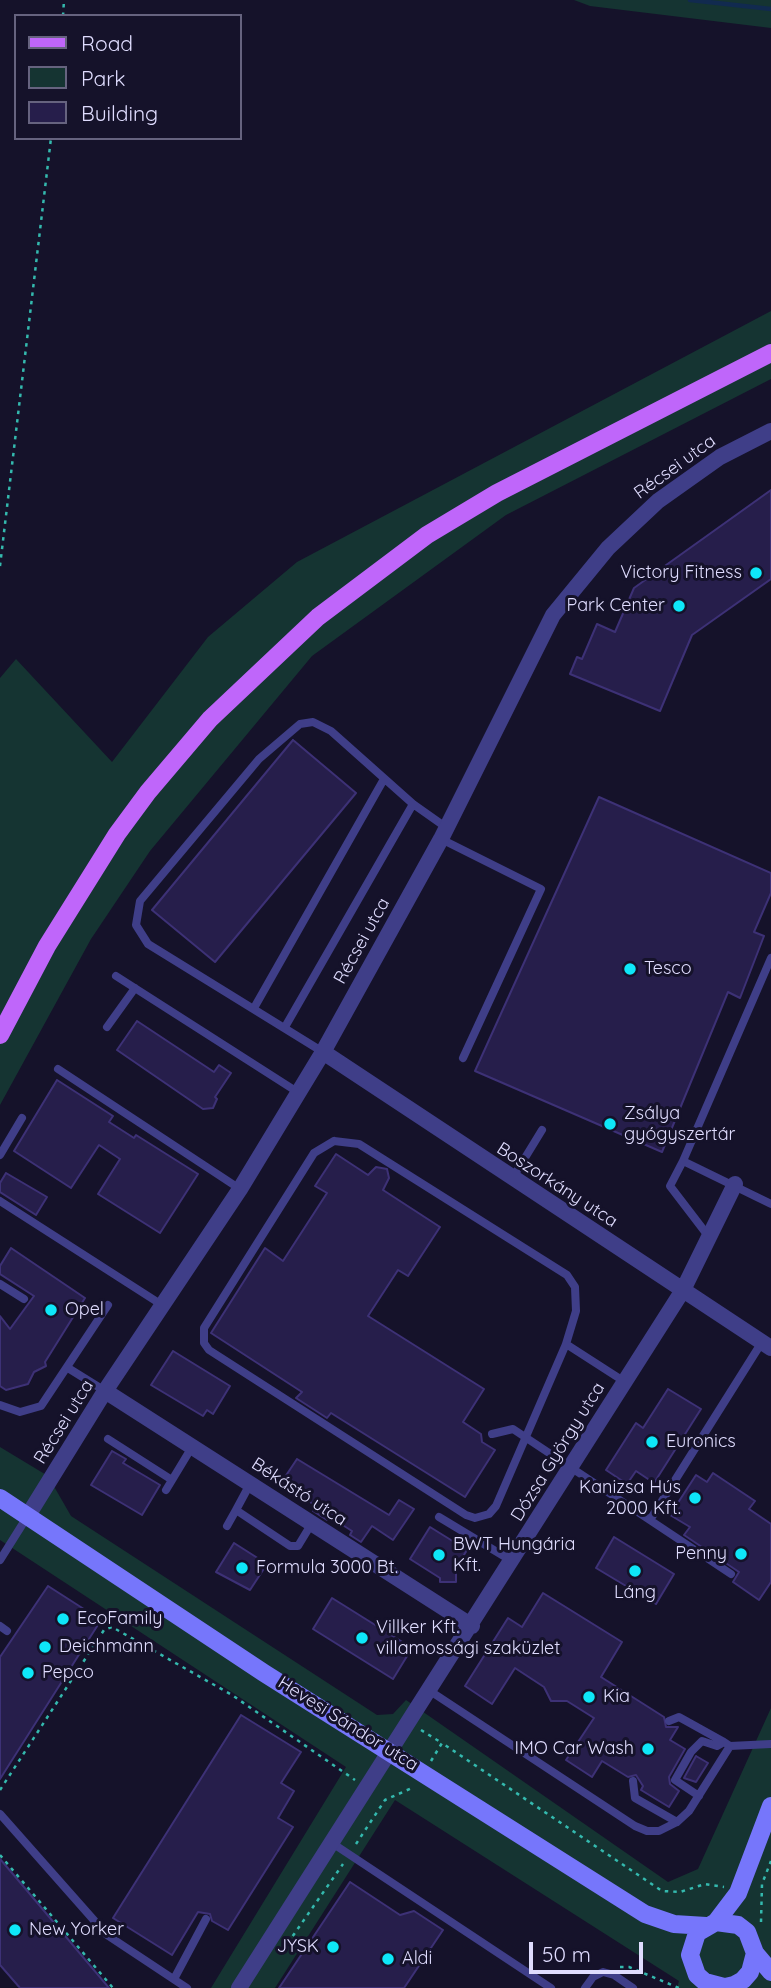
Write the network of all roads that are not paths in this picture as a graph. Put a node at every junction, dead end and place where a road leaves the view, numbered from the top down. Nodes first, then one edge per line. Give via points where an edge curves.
1 (771, 353) edge
2 (771, 430) edge
3 (384, 779) junction
4 (413, 804) junction
5 (444, 833) junction
6 (771, 958) edge
7 (116, 976) dead end
8 (135, 988) junction
9 (254, 1007) junction
10 (107, 1027) dead end
11 (285, 1027) junction
12 (0, 1035) edge
13 (323, 1052) junction
14 (463, 1058) dead end
15 (58, 1069) dead end
16 (299, 1093) junction
17 (22, 1118) dead end
18 (542, 1130) dead end
19 (0, 1155) edge
20 (683, 1161) junction
21 (512, 1180) junction
22 (734, 1184) junction
23 (240, 1189) junction
24 (0, 1201) edge
25 (771, 1204) edge
26 (709, 1237) junction
27 (0, 1284) edge
28 (683, 1290) junction
29 (24, 1299) dead end
30 (162, 1305) junction
31 (108, 1306) dead end
32 (566, 1344) junction
33 (766, 1345) edge
34 (68, 1368) junction
35 (625, 1382) junction
36 (105, 1391) junction
37 (0, 1405) edge
38 (492, 1434) dead end
39 (526, 1437) junction
40 (108, 1439) dead end
41 (192, 1447) junction
42 (572, 1468) junction
43 (172, 1480) junction
44 (250, 1483) junction
45 (166, 1490) dead end
46 (0, 1498) edge
47 (236, 1510) junction
48 (27, 1517) junction
49 (439, 1517) dead end
50 (650, 1520) junction
51 (312, 1523) junction
52 (226, 1526) dead end
53 (0, 1560) edge
54 (512, 1561) junction
55 (731, 1574) dead end
56 (472, 1626) junction
57 (430, 1691) junction
58 (669, 1721) dead end
59 (727, 1744) junction
60 (771, 1744) edge
61 (391, 1752) junction
62 (633, 1781) dead end
63 (699, 1796) junction
64 (771, 1806) edge
65 (0, 1814) edge
66 (677, 1822) junction
67 (332, 1843) junction
68 (738, 1893) junction
69 (645, 1914) junction
70 (206, 1919) dead end
71 (711, 1924) junction
72 (755, 1930) junction
73 (755, 1953) junction
74 (690, 1955) junction
75 (771, 1972) edge
76 (700, 1981) edge
77 (180, 1985) edge
78 (726, 1987) edge
79 (239, 1988) edge
80 (551, 1988) edge
81 (585, 1988) edge
82 (633, 1988) edge
83 (755, 1988) edge

1 - 12 main road via 497,493 427,535 318,617 210,719 148,792 61,924
2 - 5 street, Récsei utca via 689,476 634,522 584,574 537,643
3 - 4 lane
3 - 9 lane
3 - 9 lane via 331,731 313,722 300,724 259,759 140,901 136,925 144,940
4 - 5 lane
4 - 11 lane
5 - 13 street, Récsei utca
5 - 14 lane via 541,889
6 - 20 lane
7 - 8 lane
8 - 10 lane
8 - 16 lane
9 - 11 lane
11 - 13 lane
13 - 16 street, Récsei utca
13 - 21 street, Boszorkány utca
15 - 23 lane
16 - 23 street, Récsei utca
17 - 19 lane
18 - 21 lane
20 - 22 lane
20 - 26 lane via 670,1186
21 - 28 street, Boszorkány utca
22 - 25 lane
22 - 26 street, Dózsa György utca
23 - 30 street, Récsei utca
24 - 30 lane
26 - 28 street, Dózsa György utca
27 - 29 lane
28 - 33 street, Boszorkány utca
28 - 35 street, Dózsa György utca
30 - 36 street, Récsei utca
31 - 34 lane
32 - 35 lane
32 - 39 lane
32 - 39 lane via 577,1303 575,1287 567,1276 359,1144 342,1140 314,1153 202,1333 209,1350 470,1517 493,1511
33 - 50 lane
34 - 36 lane
34 - 37 lane via 41,1406 20,1412
35 - 42 street, Dózsa György utca
36 - 41 street, Békástó utca
36 - 48 street, Récsei utca
38 - 39 lane via 513,1429
39 - 42 lane
40 - 43 lane
41 - 43 lane
41 - 44 street, Békástó utca
42 - 50 lane
42 - 54 street, Dózsa György utca
43 - 45 lane
44 - 47 lane
44 - 51 street, Békástó utca
46 - 48 main road, Hevesi Sándor utca
47 - 51 lane via 295,1547
47 - 52 lane
48 - 53 lane
48 - 61 main road, Hevesi Sándor utca
49 - 54 lane
50 - 55 lane
51 - 56 street, Békástó utca
54 - 56 street, Dózsa György utca
56 - 57 street, Dózsa György utca
57 - 61 street, Dózsa György utca
57 - 66 lane via 635,1826 659,1831
58 - 59 lane via 679,1717
59 - 60 lane
59 - 63 lane
59 - 63 lane via 698,1741 676,1777 676,1782
61 - 67 street, Dózsa György utca
61 - 69 main road, Hevesi Sándor utca
62 - 66 lane via 635,1798
63 - 66 lane
64 - 68 main road
65 - 77 lane via 100,1928
67 - 79 street, Dózsa György utca
67 - 80 lane
68 - 71 main road
68 - 72 main road via 738,1916
69 - 71 main road, Hevesi Sándor utca via 674,1924
69 - 74 main road via 681,1939
70 - 77 lane
71 - 72 main road
71 - 74 main road via 697,1933
72 - 73 main road
73 - 75 main road
73 - 78 main road via 750,1972
74 - 76 main road
76 - 78 main road
78 - 83 main road
81 - 82 lane via 598,1973 614,1975

